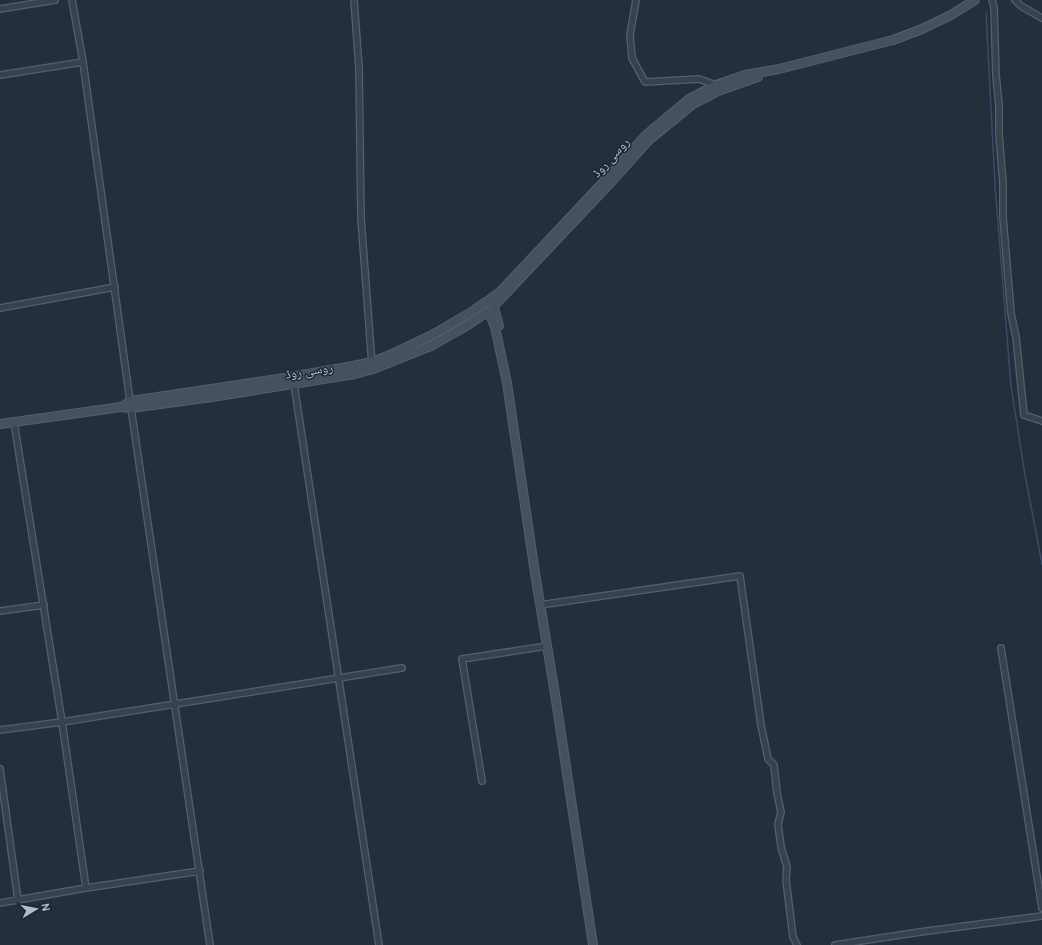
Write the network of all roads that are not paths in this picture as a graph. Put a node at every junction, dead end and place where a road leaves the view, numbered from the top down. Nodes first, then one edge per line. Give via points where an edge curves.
1 (55, 0) edge
2 (72, 0) edge
3 (354, 0) edge
4 (636, 0) edge
5 (975, 0) edge
6 (992, 0) edge
7 (1016, 0) edge
8 (0, 8) edge
9 (1042, 18) edge
10 (83, 62) junction
11 (779, 69) junction
12 (0, 75) edge
13 (716, 86) junction
14 (115, 287) junction
15 (485, 302) junction
16 (0, 308) edge
17 (491, 310) junction
18 (372, 365) junction
19 (294, 384) junction
20 (131, 405) junction
21 (1042, 421) edge
22 (14, 422) junction
23 (0, 424) edge
24 (44, 605) junction
25 (540, 605) junction
26 (0, 611) edge
27 (547, 646) junction
28 (1001, 648) dead end
29 (402, 668) dead end
30 (339, 679) junction
31 (175, 704) junction
32 (62, 722) junction
33 (0, 730) edge
34 (0, 769) edge
35 (482, 781) dead end
36 (200, 871) junction
37 (86, 888) junction
38 (18, 900) junction
39 (0, 902) edge
40 (1042, 908) edge
41 (1042, 916) edge
42 (210, 945) edge
43 (379, 945) edge
44 (592, 945) edge
45 (797, 945) edge
46 (836, 945) edge

1 - 8 street
2 - 10 street
3 - 18 street via 359,68 361,218
4 - 13 street via 630,34 632,58 645,82 699,79
5 - 11 main road, روسی روڈ via 951,15 893,40
6 - 21 street via 1003,217 1011,313 1024,415
7 - 9 street
10 - 12 street
10 - 14 street
11 - 13 main road, روسی روڈ via 745,75
11 - 17 main road, روسی روڈ via 718,91 693,104 650,139
13 - 15 main road, روسی روڈ via 690,99 646,135 500,292
14 - 16 street
14 - 20 street
15 - 17 main road via 490,301 494,304
15 - 18 main road, روسی روڈ via 434,334
17 - 18 main road, روسی روڈ via 433,345
17 - 25 main road via 508,383
18 - 19 main road, روسی روڈ via 338,377
18 - 20 main road, روسی روڈ via 353,366
19 - 20 main road, روسی روڈ via 212,397
19 - 30 street
20 - 22 main road, روسی روڈ
20 - 31 street
22 - 23 main road, روسی روڈ
22 - 24 street
24 - 26 street
24 - 32 street
25 - 27 main road
25 - 45 street via 740,576 761,725 768,759 774,765 781,812 778,824 781,847 788,867 786,880 793,937
27 - 35 street via 462,659
27 - 44 main road
28 - 40 street
29 - 30 street
30 - 31 street
30 - 43 street
31 - 32 street
31 - 36 street
32 - 33 street
32 - 37 street
34 - 38 street
36 - 37 street
36 - 42 street
37 - 38 street
38 - 39 street
41 - 46 street

